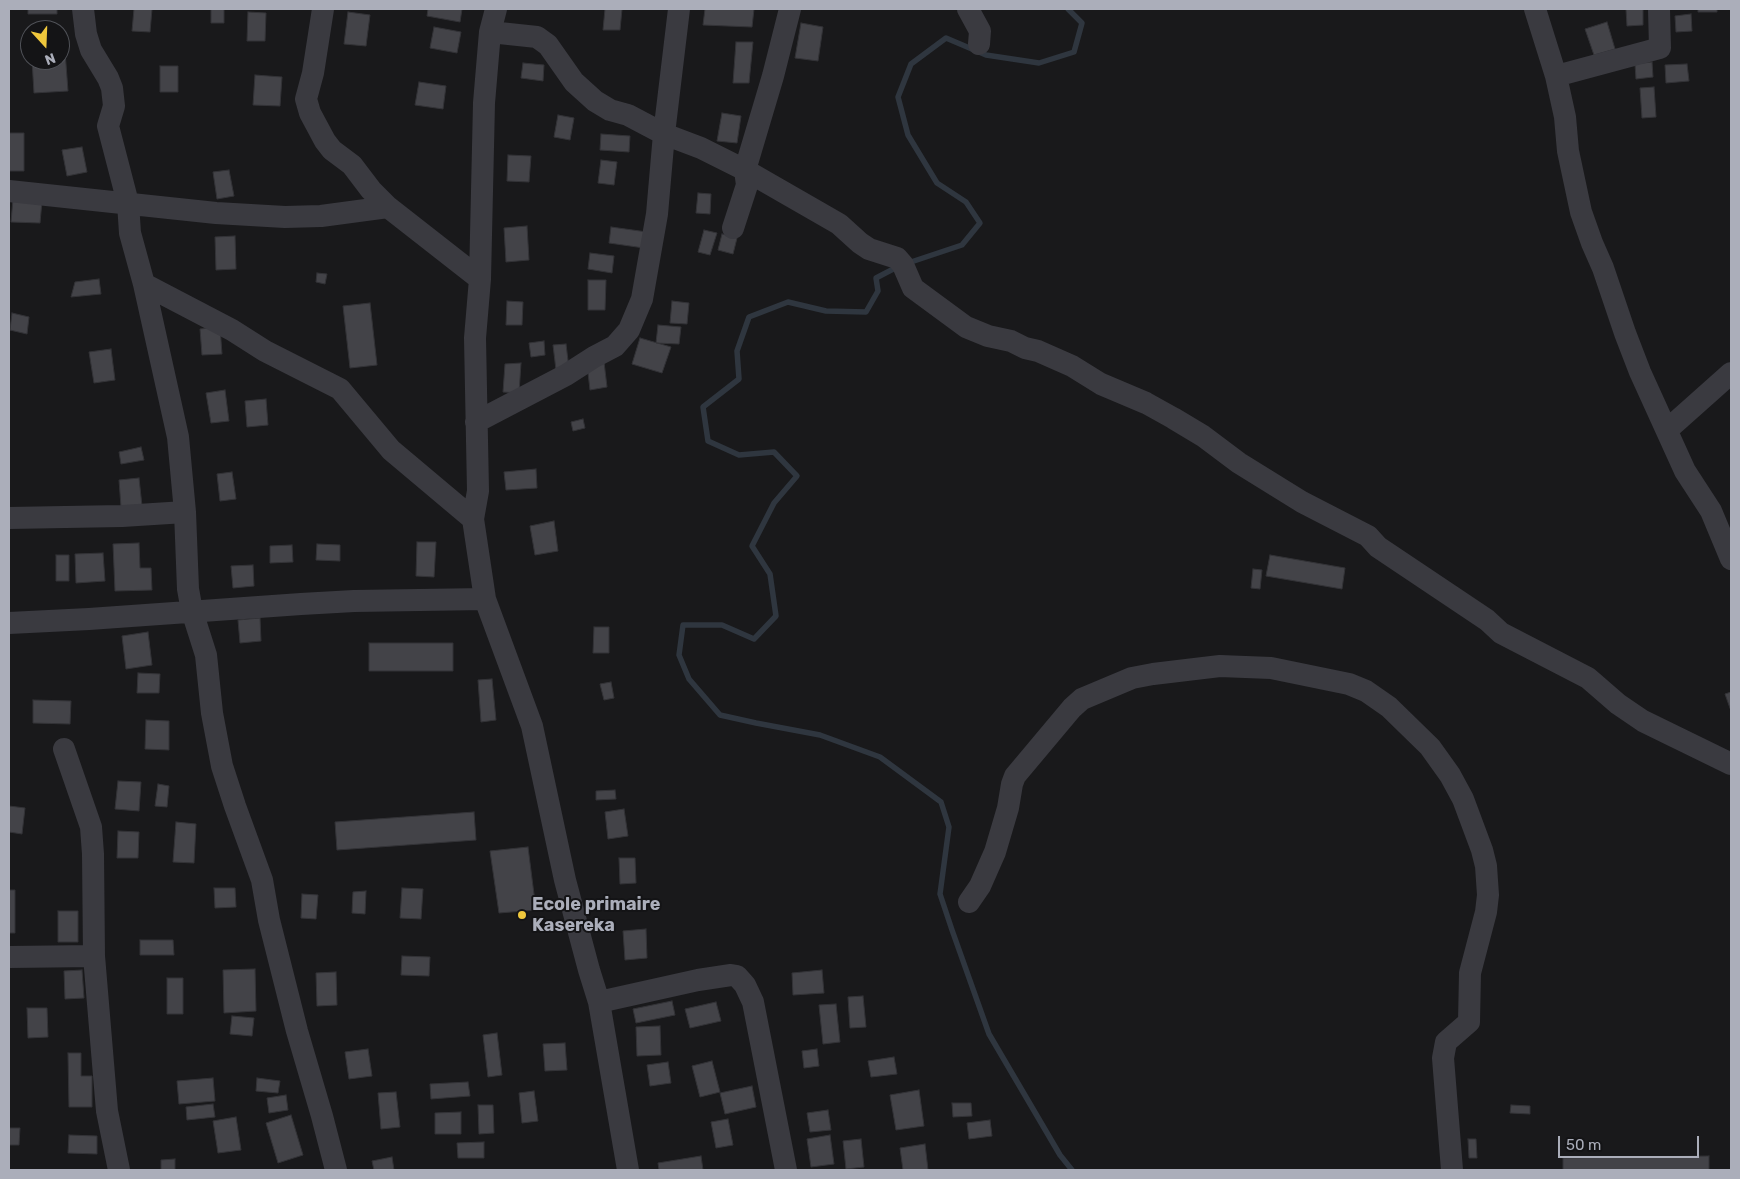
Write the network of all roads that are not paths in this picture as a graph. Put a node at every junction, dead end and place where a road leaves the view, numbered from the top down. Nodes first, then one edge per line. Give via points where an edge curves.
1 (83, 9) edge
2 (323, 9) edge
3 (496, 9) edge
4 (678, 9) edge
5 (790, 9) edge
6 (968, 9) edge
7 (1535, 9) edge
8 (1659, 9) edge
9 (490, 32) junction
10 (979, 44) dead end
11 (1556, 76) junction
12 (664, 134) junction
13 (746, 170) junction
14 (9, 191) edge
15 (128, 203) junction
16 (388, 207) junction
17 (733, 228) dead end
18 (480, 279) junction
19 (144, 284) junction
20 (1731, 373) edge
21 (476, 422) junction
22 (1667, 430) junction
23 (185, 512) junction
24 (9, 518) edge
25 (473, 519) junction
26 (1731, 559) edge
27 (485, 599) junction
28 (192, 611) junction
29 (9, 623) edge
30 (64, 749) dead end
31 (1731, 764) edge
32 (969, 902) dead end
33 (94, 956) junction
34 (9, 957) edge
35 (599, 1002) junction
36 (119, 1170) edge
37 (336, 1170) edge
38 (628, 1170) edge
39 (786, 1170) edge
40 (1452, 1170) edge

1 - 15 street via 91,50 112,88 114,106 108,126
2 - 16 street via 306,99 310,113 332,150 352,165
3 - 9 street
4 - 12 street
5 - 13 street
6 - 10 street via 980,31
7 - 11 street
8 - 11 street via 1660,48
9 - 12 street via 537,37 548,45 574,82 595,101
9 - 18 street via 484,103
11 - 22 street via 1581,212 1640,372
12 - 13 street
12 - 21 street via 657,214 642,299 629,330 615,346
13 - 17 street via 747,185
13 - 31 street via 839,224 860,243 897,258 913,288 966,327 1038,351 1173,418 1302,502 1368,536 1501,633 1588,678 1643,720
14 - 15 street
15 - 16 street via 216,213 285,216 321,216
15 - 19 street via 130,233
16 - 18 street
18 - 21 street
19 - 23 street via 178,437
19 - 25 street via 340,389 391,450
20 - 22 street
21 - 25 street via 478,491
22 - 26 street via 1685,471 1711,511
23 - 24 street
23 - 28 street
25 - 27 street
27 - 28 street via 354,601
27 - 35 street via 532,726 565,880
28 - 29 street
28 - 37 street via 206,655 222,766 262,880 296,1031
30 - 33 street via 91,827
32 - 40 street via 995,852 1015,776 1082,699 1132,678 1220,666 1271,668 1348,684 1366,691 1389,707 1425,741 1450,775 1486,866 1488,895 1470,974 1469,1022 1446,1042 1443,1058
33 - 34 street
33 - 36 street via 107,1112
35 - 38 street
35 - 39 street via 698,980 737,976 752,1002

